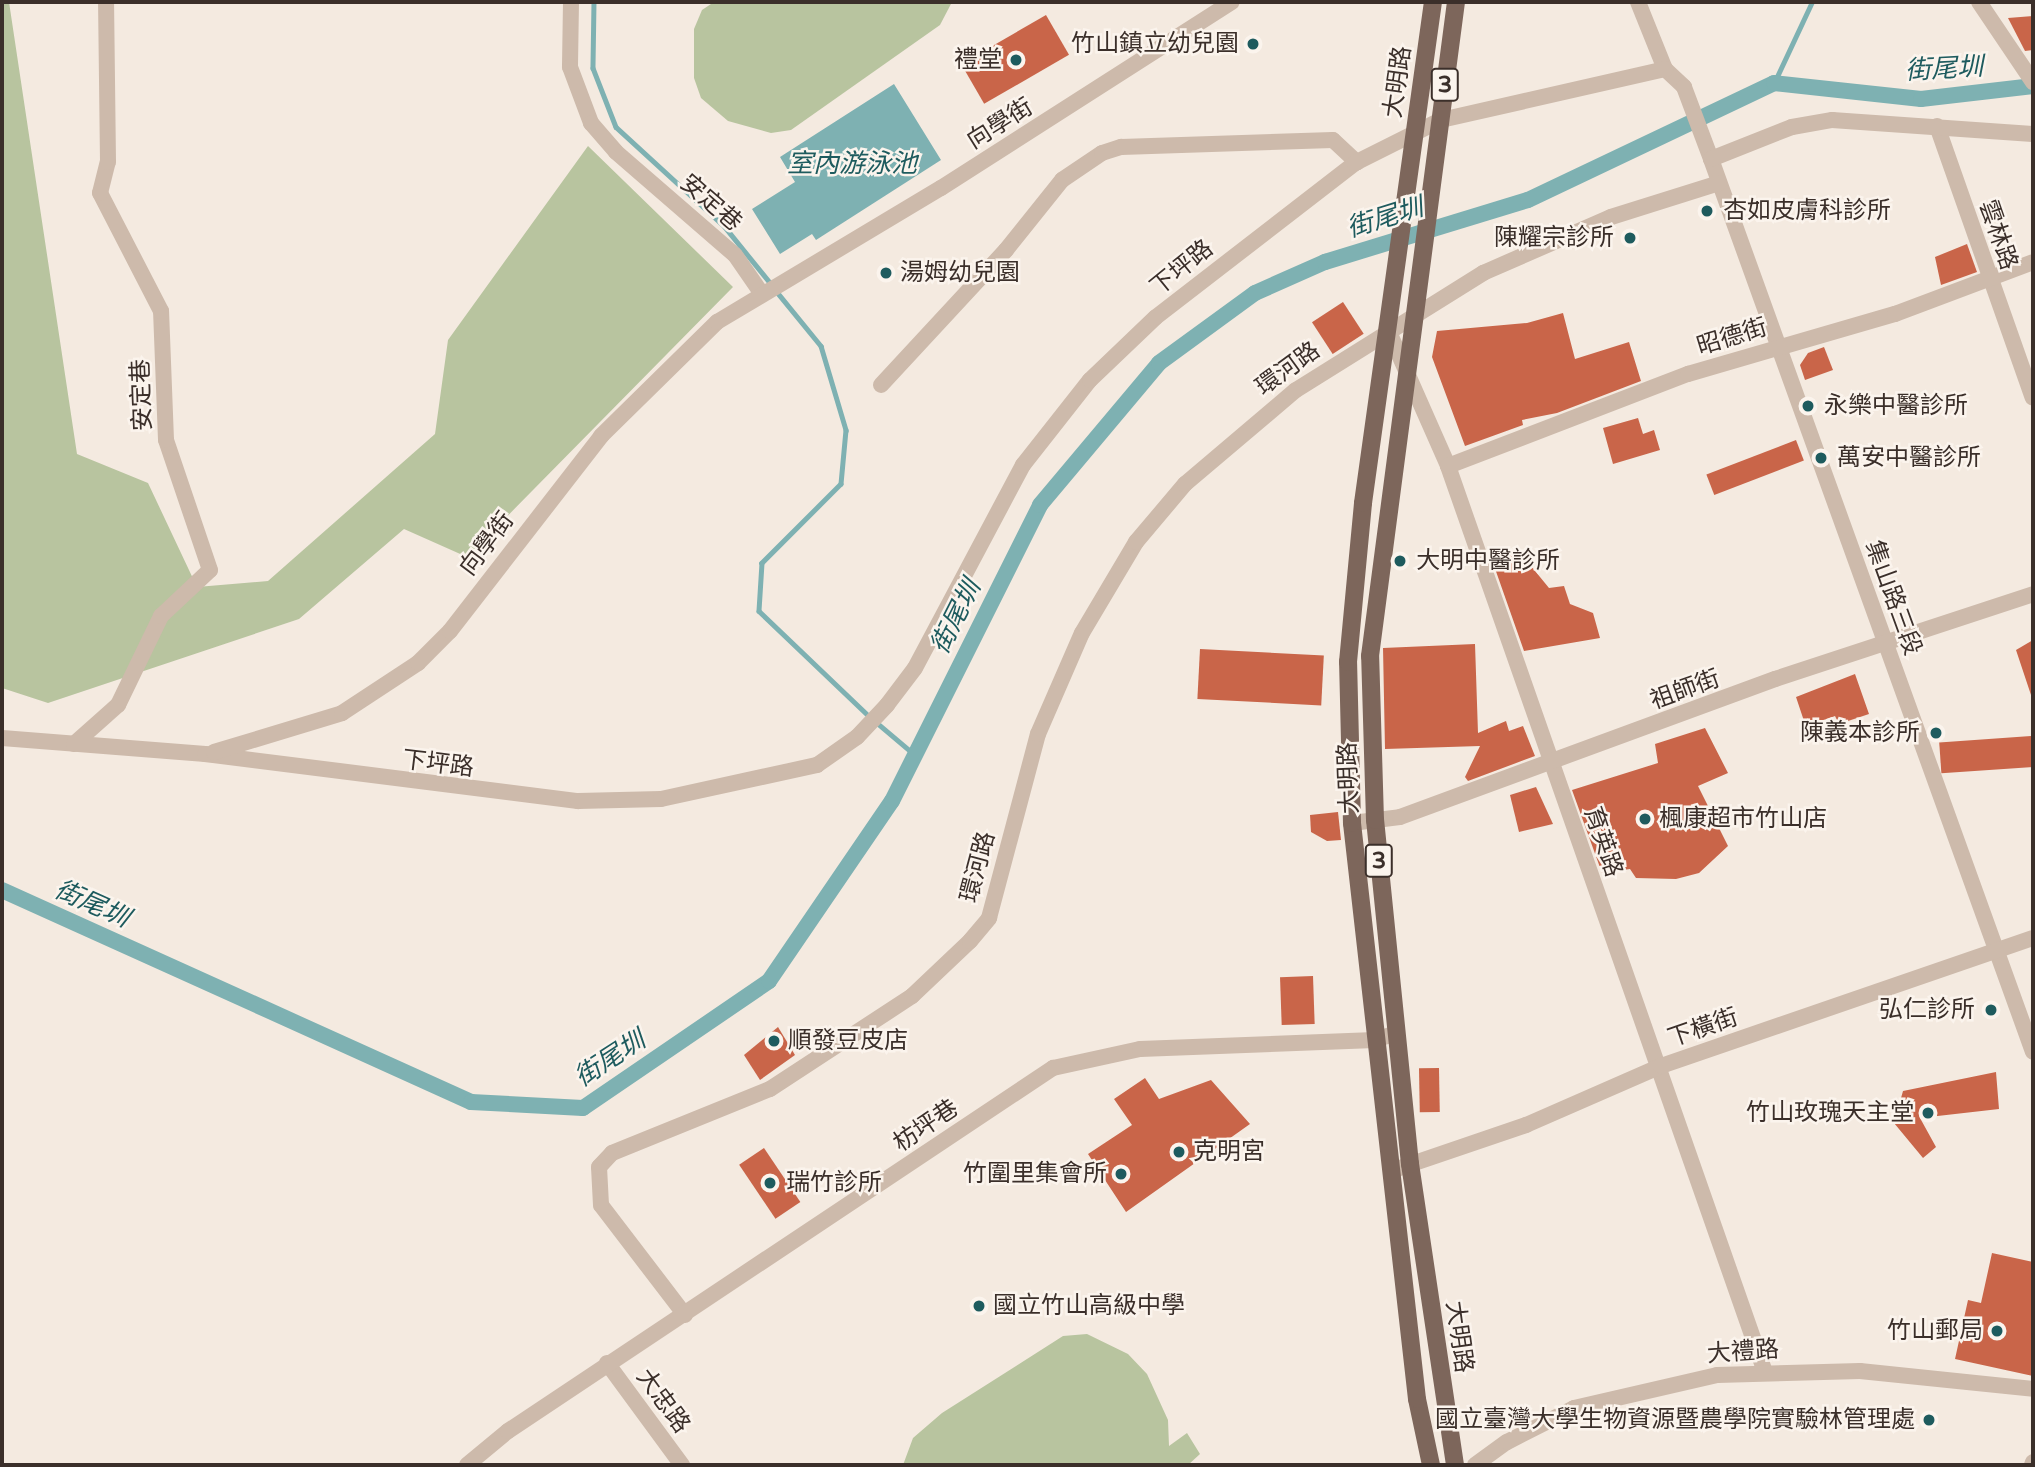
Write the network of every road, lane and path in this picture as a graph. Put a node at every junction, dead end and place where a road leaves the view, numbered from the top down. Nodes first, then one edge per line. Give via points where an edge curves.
1 (106, 2) edge
2 (571, 2) edge
3 (1232, 2) edge
4 (1433, 2) edge
5 (1457, 2) edge
6 (1638, 2) edge
7 (1984, 2) edge
8 (1665, 69) junction
9 (2033, 82) edge
10 (1441, 120) junction
11 (1937, 126) junction
12 (2033, 134) edge
13 (1415, 138) junction
14 (1711, 159) junction
15 (1357, 162) junction
16 (1719, 183) junction
17 (2033, 262) edge
18 (1989, 279) junction
19 (762, 294) junction
20 (1417, 314) junction
21 (1389, 332) junction
22 (1778, 346) junction
23 (1409, 368) junction
24 (881, 384) dead end
25 (2033, 398) edge
26 (1447, 466) junction
27 (2033, 594) edge
28 (1884, 641) junction
29 (2, 738) edge
30 (74, 744) junction
31 (205, 754) junction
32 (1552, 762) junction
33 (1375, 820) junction
34 (1352, 822) junction
35 (2033, 938) edge
36 (1995, 951) junction
37 (1397, 1033) junction
38 (1376, 1040) junction
39 (2033, 1052) edge
40 (1661, 1066) junction
41 (1410, 1164) junction
42 (1391, 1171) junction
43 (685, 1315) junction
44 (607, 1363) junction
45 (1765, 1372) junction
46 (2033, 1390) edge
47 (467, 1465) edge
48 (682, 1465) edge
49 (1431, 1465) edge
50 (1455, 1465) edge
51 (1475, 1465) edge

1 - 30 street, 安定巷 via 108,162 100,193 161,311 166,440 210,570 161,616 118,705
2 - 19 street, 安定巷 via 570,66 591,123 616,152 734,255
3 - 19 street, 向學街 via 941,188
4 - 13 main road, 大明路 / 3
5 - 10 main road, 大明路 / 3
6 - 8 street
7 - 9 street via 2011,55
8 - 10 street, 下坪路
8 - 14 street, 集山路三段 via 1684,87
10 - 13 street, 下坪路
10 - 20 main road, 大明路 / 3
11 - 12 street
11 - 14 street via 1832,120 1792,127
11 - 18 street, 雲林路
13 - 15 street, 下坪路
13 - 21 main road, 大明路 / 3
14 - 16 street, 集山路三段
15 - 24 street via 1333,139 1121,147 1102,153 1062,180 1006,250
15 - 31 street, 下坪路 via 1156,317 1090,380 1023,465 915,668 858,737 817,765 661,799 619,801 492,793
16 - 20 street, 環河路 via 1553,239 1483,273
16 - 22 street, 集山路三段
17 - 18 street, 昭德街
18 - 22 street, 昭德街 via 1895,314
18 - 25 street, 雲林路
19 - 31 street, 向學街 via 717,322 601,436 450,631 418,663 342,713
20 - 21 street, 環河路
20 - 23 main road, 大明路 / 3
21 - 23 street, 育英路
21 - 34 main road, 大明路 / 3 via 1350,607
21 - 43 street, 環河路 via 1342,357 1237,437 1185,484 1136,542 1082,633 1038,734 989,918 948,964 912,996 770,1089 612,1153 599,1167 601,1205
22 - 26 street, 昭德街
22 - 28 street, 集山路三段
23 - 26 street, 育英路
23 - 33 main road, 大明路 / 3 via 1373,607
26 - 32 street, 育英路
27 - 28 street, 祖師街
28 - 32 street, 祖師街
28 - 36 street, 集山路三段
29 - 30 street, 下坪路
30 - 31 street, 下坪路
32 - 33 street, 祖師街 via 1400,817
32 - 40 street, 育英路
33 - 34 street, 祖師街
33 - 37 main road, 大明路 / 3
34 - 38 main road, 大明路 / 3
35 - 36 street, 下橫街
36 - 39 street, 集山路三段
36 - 40 street, 下橫街
37 - 38 street, 枋坪巷
37 - 41 main road, 大明路 / 3
38 - 42 main road, 大明路 / 3
38 - 43 street, 枋坪巷 via 1140,1049 1053,1068
40 - 41 street, 下橫街 via 1549,1116
40 - 45 street, 育英路
41 - 42 street, 下橫街
41 - 50 main road, 大明路 / 3
42 - 49 main road, 大明路 / 3 via 1417,1399
43 - 44 street, 枋坪巷
44 - 47 street, 枋坪巷
44 - 48 street, 大忠路
45 - 46 street, 大禮路 via 1860,1371
45 - 51 street, 大禮路 via 1650,1387 1574,1408 1507,1442

